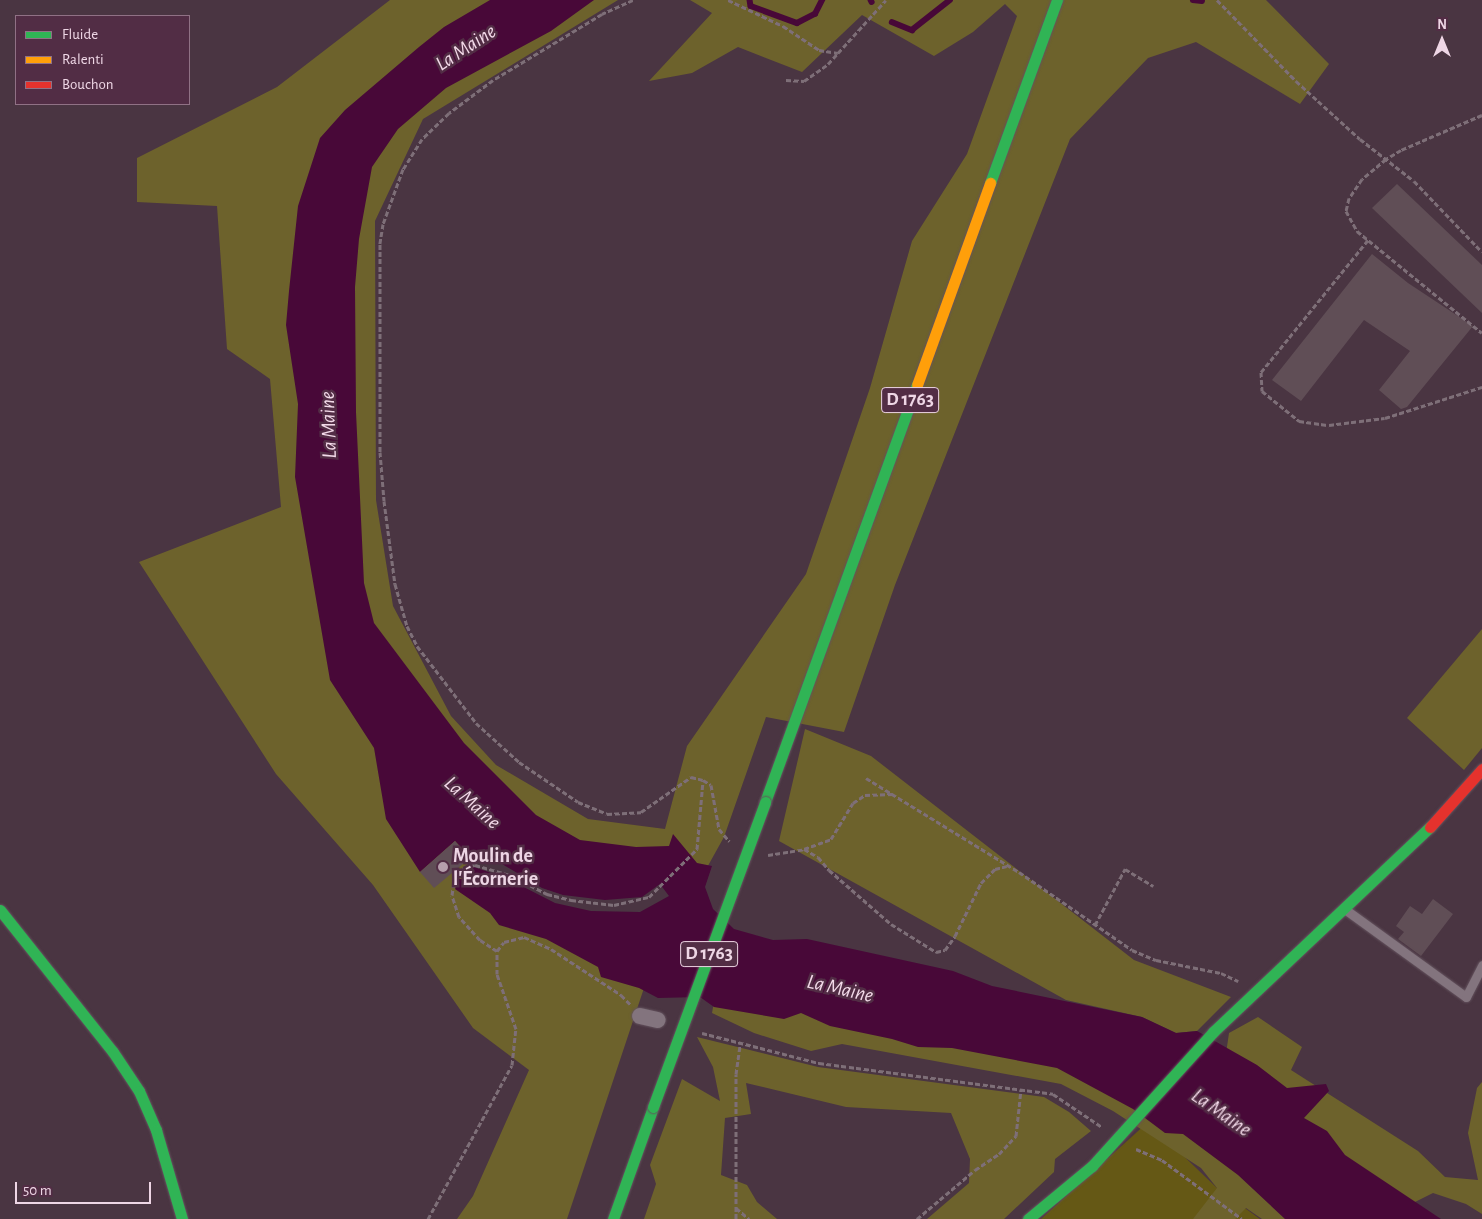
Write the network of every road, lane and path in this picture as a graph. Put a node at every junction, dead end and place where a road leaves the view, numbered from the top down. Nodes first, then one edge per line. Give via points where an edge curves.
1 (633, 0) edge
2 (728, 0) edge
3 (886, 0) edge
4 (1057, 0) edge
5 (1217, 0) edge
6 (838, 54) junction
7 (786, 80) dead end
8 (1482, 115) edge
9 (1386, 159) junction
10 (1368, 240) junction
11 (1482, 252) edge
12 (1482, 333) edge
13 (1482, 387) edge
14 (1481, 772) edge
15 (866, 778) dead end
16 (704, 780) junction
17 (893, 794) junction
18 (804, 848) junction
19 (735, 849) dead end
20 (760, 853) dead end
21 (1007, 866) junction
22 (1153, 886) dead end
23 (1344, 909) junction
24 (0, 910) edge
25 (1096, 925) junction
26 (497, 951) junction
27 (1482, 965) edge
28 (1252, 994) junction
29 (640, 1016) joint
30 (658, 1020) dead end
31 (1021, 1089) junction
32 (1099, 1124) dead end
33 (1116, 1141) junction
34 (736, 1208) junction
35 (182, 1219) edge
36 (428, 1219) edge
37 (613, 1219) edge
38 (736, 1219) edge
39 (748, 1219) edge
40 (917, 1219) edge
41 (1028, 1219) edge
42 (1242, 1219) edge

1 - 16 path via 602,14 486,86 449,113 422,139 403,169 383,224 380,244 380,452 384,501 395,584 407,626 417,646 476,723 518,762 578,802 607,814 641,812 692,777
2 - 6 path via 783,26 819,50
3 - 6 path
4 - 37 main road, D 1763, bridge
5 - 9 path via 1296,81
6 - 7 path via 804,81
8 - 9 path
9 - 10 path via 1362,179 1349,198 1346,211 1357,231
9 - 11 path via 1414,181
10 - 12 path
10 - 13 path via 1261,372 1262,391 1299,421 1329,425 1385,418
14 - 23 main road via 1421,838
15 - 17 path
16 - 19 path via 711,785 719,828
16 - 26 path via 698,850 649,897 614,905 570,900 547,894 510,875 475,865 465,867 455,877 452,895 459,917 480,940
17 - 18 path via 865,795 853,803 832,838
17 - 21 path
18 - 20 path via 768,855
18 - 21 path via 818,857 828,870 890,924 936,952 945,950 955,936 981,883 995,869
21 - 25 path
22 - 25 path via 1125,870
23 - 27 lane via 1466,997
23 - 28 main road
24 - 35 main road via 113,1052 139,1091 156,1130
25 - 28 path via 1132,950 1156,960 1221,974 1236,980
26 - 29 path via 511,938 524,937 551,950 621,995
26 - 36 path via 496,974 516,1029 512,1065
28 - 33 main road via 1213,1032
29 - 30 street
31 - 32 path via 1053,1094
31 - 34 path via 819,1063 740,1044 736,1074
31 - 40 path via 1016,1136 999,1154
33 - 41 main road
33 - 42 path via 1162,1160
34 - 38 path
34 - 39 path

